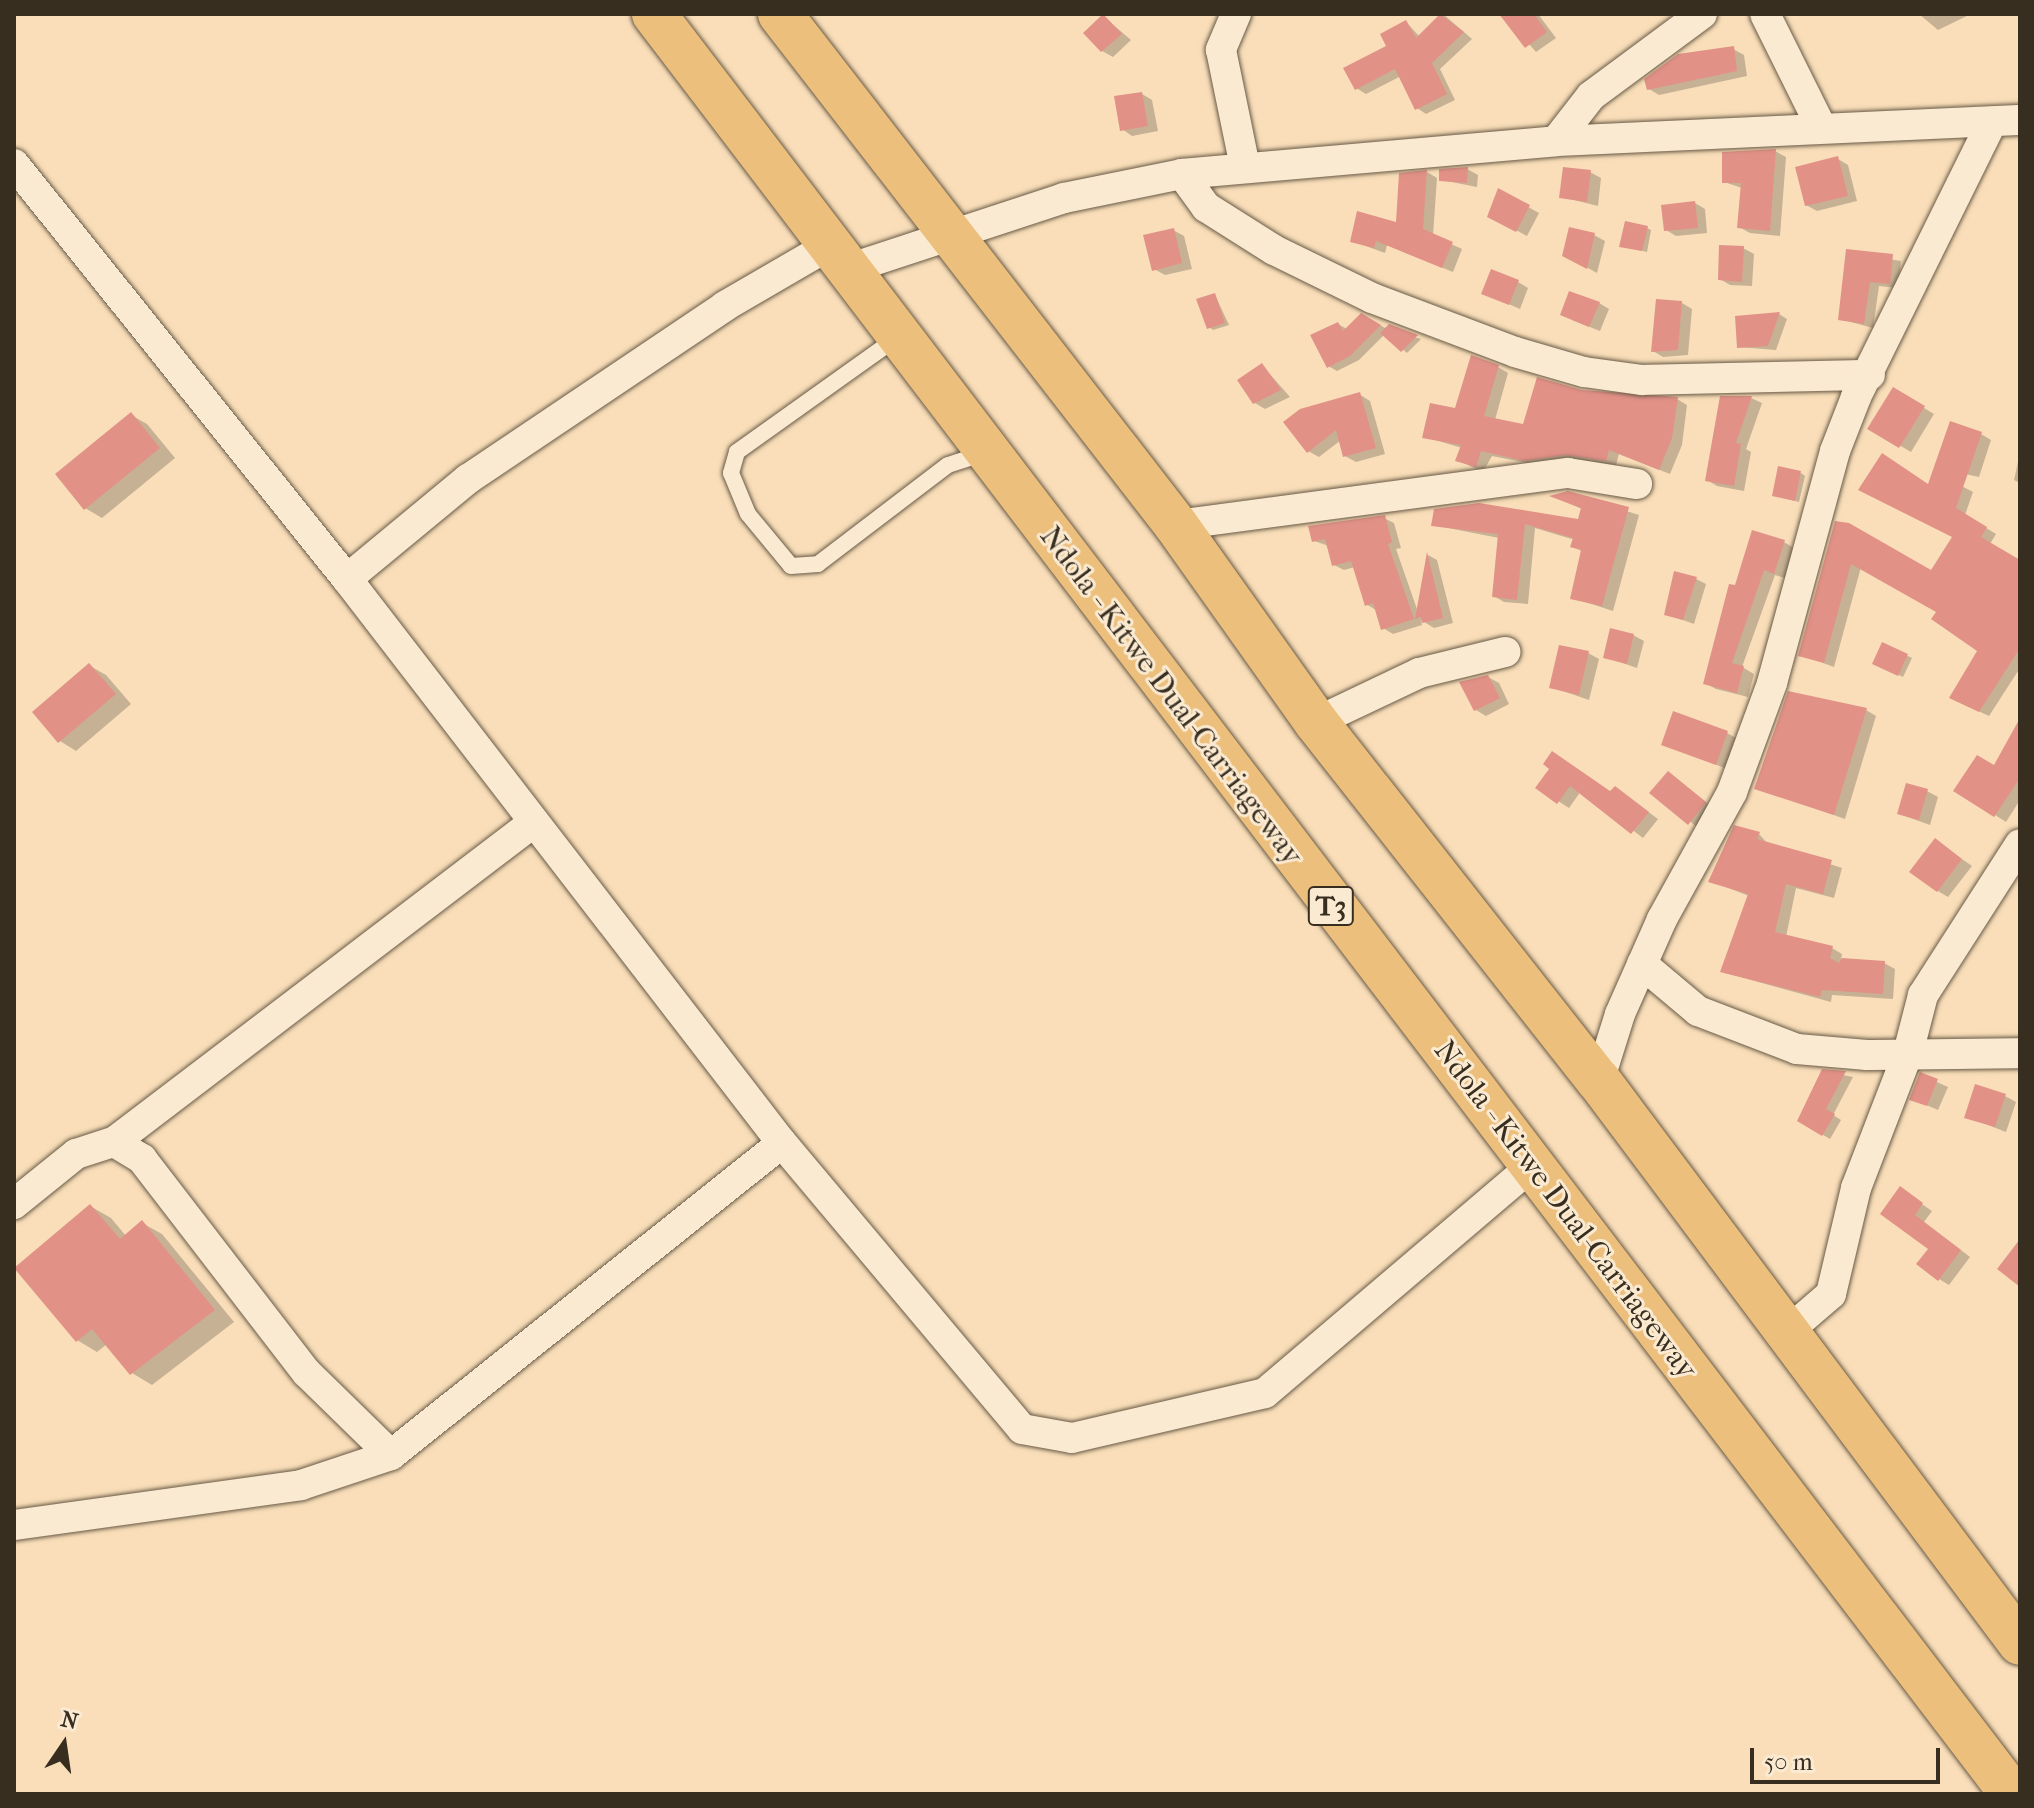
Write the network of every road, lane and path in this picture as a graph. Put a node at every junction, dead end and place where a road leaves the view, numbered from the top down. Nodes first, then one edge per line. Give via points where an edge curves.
1 (654, 14) edge
2 (780, 14) edge
3 (1236, 14) edge
4 (1702, 14) edge
5 (1765, 14) edge
6 (2006, 121) edge
7 (1820, 125) junction
8 (1556, 141) junction
9 (14, 164) edge
10 (1245, 167) junction
11 (1182, 174) junction
12 (950, 233) junction
13 (839, 257) junction
14 (899, 336) junction
15 (1870, 375) junction
16 (987, 453) junction
17 (1637, 484) dead end
18 (1176, 525) junction
19 (347, 579) junction
20 (1505, 652) dead end
21 (1316, 722) junction
22 (534, 822) junction
23 (2020, 844) edge
24 (1642, 964) junction
25 (1908, 1053) junction
26 (2020, 1053) edge
27 (1599, 1081) junction
28 (114, 1142) junction
29 (782, 1143) junction
30 (1532, 1166) junction
31 (14, 1204) edge
32 (1787, 1332) junction
33 (391, 1455) junction
34 (14, 1525) edge
35 (2020, 1643) edge
36 (2012, 1794) edge

1 - 13 highway, Ndola - Kitwe Dual-Carriageway / T3
2 - 12 highway
3 - 10 street via 1221,50
4 - 8 street via 1591,96
5 - 7 street
6 - 7 street
6 - 15 street
7 - 8 street
8 - 10 street
9 - 19 street
10 - 11 street
11 - 12 street via 1064,198
11 - 15 street via 1206,207 1274,250 1372,298 1515,352 1584,372 1642,380
12 - 13 street
12 - 18 highway
13 - 14 highway, Ndola - Kitwe Dual-Carriageway / T3
13 - 19 street via 777,272 468,479
14 - 16 highway, Ndola - Kitwe Dual-Carriageway / T3
14 - 16 lane via 737,452 731,473 748,514 791,566 818,564 948,465
15 - 24 street via 1835,451 1772,683 1732,792
16 - 30 highway, Ndola - Kitwe Dual-Carriageway / T3
17 - 18 street via 1568,473
18 - 21 highway
19 - 22 street
20 - 21 street via 1419,673
21 - 27 highway
22 - 28 street
22 - 29 street
23 - 25 street via 1923,995
24 - 25 street via 1698,1011 1744,1033 1797,1049
24 - 27 street
25 - 26 street
25 - 32 street via 1856,1188 1834,1286
27 - 32 highway
28 - 31 street via 76,1154
28 - 33 street via 142,1159 307,1373
29 - 30 street via 1022,1429 1072,1438 1265,1393
29 - 33 street
30 - 36 highway, Ndola - Kitwe Dual-Carriageway / T3
32 - 35 highway
33 - 34 street via 301,1485

